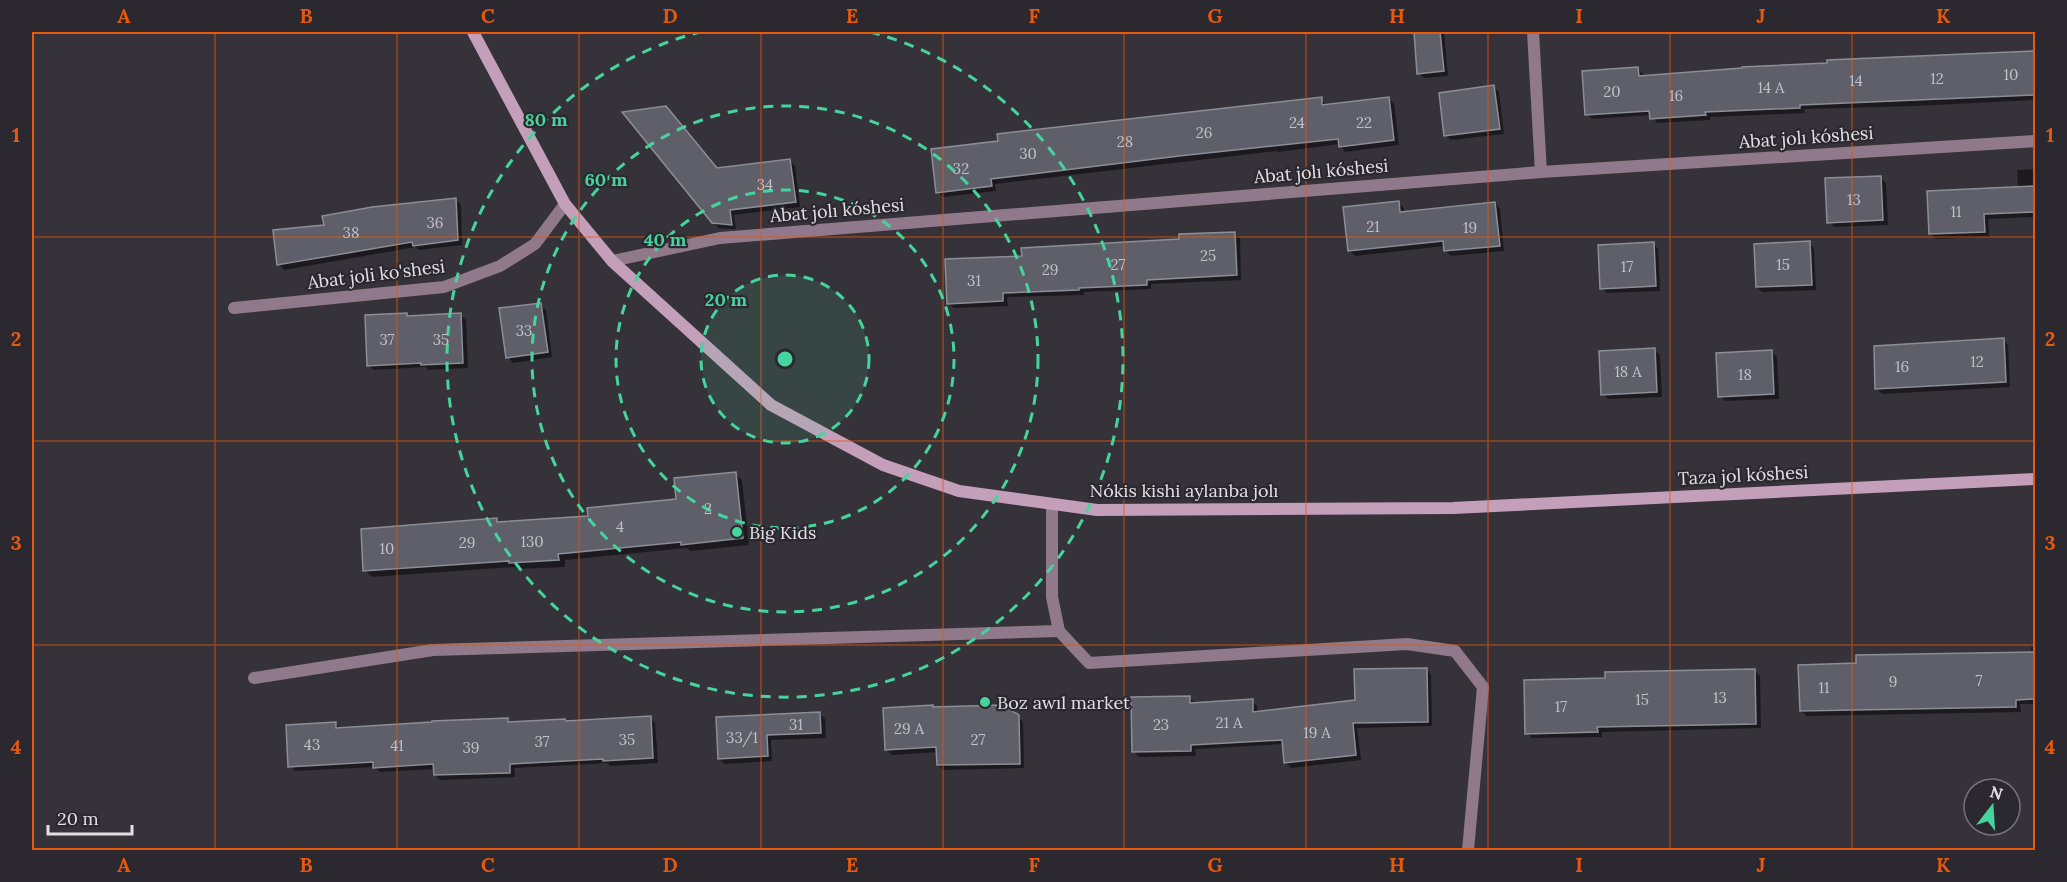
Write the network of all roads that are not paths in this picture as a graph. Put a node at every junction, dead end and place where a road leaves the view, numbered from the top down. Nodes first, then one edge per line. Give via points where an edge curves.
1 (473, 32) edge
2 (1533, 32) edge
3 (2036, 141) edge
4 (1541, 172) junction
5 (565, 204) junction
6 (612, 261) junction
7 (234, 308) dead end
8 (2036, 479) edge
9 (1052, 504) junction
10 (1453, 508) joint
11 (1059, 631) junction
12 (254, 678) dead end
13 (1468, 850) edge

1 - 5 main road, Nókis kishi aylanba jolı
2 - 4 street
3 - 4 street, Abat jolı kóshesi
4 - 6 street, Abat jolı kóshesi via 720,238
5 - 6 main road, Nókis kishi aylanba jolı
5 - 7 street, Abat joli ko'shesi via 535,244 500,266 444,288
6 - 9 main road, Nókis kishi aylanba jolı via 771,405 883,465 959,491
8 - 10 main road, Taza jol kóshesi
9 - 10 main road, Nókis kishi aylanba jolı via 1097,510
9 - 11 street via 1052,597
11 - 12 street via 433,650
11 - 13 street via 1089,663 1407,644 1455,651 1483,687

